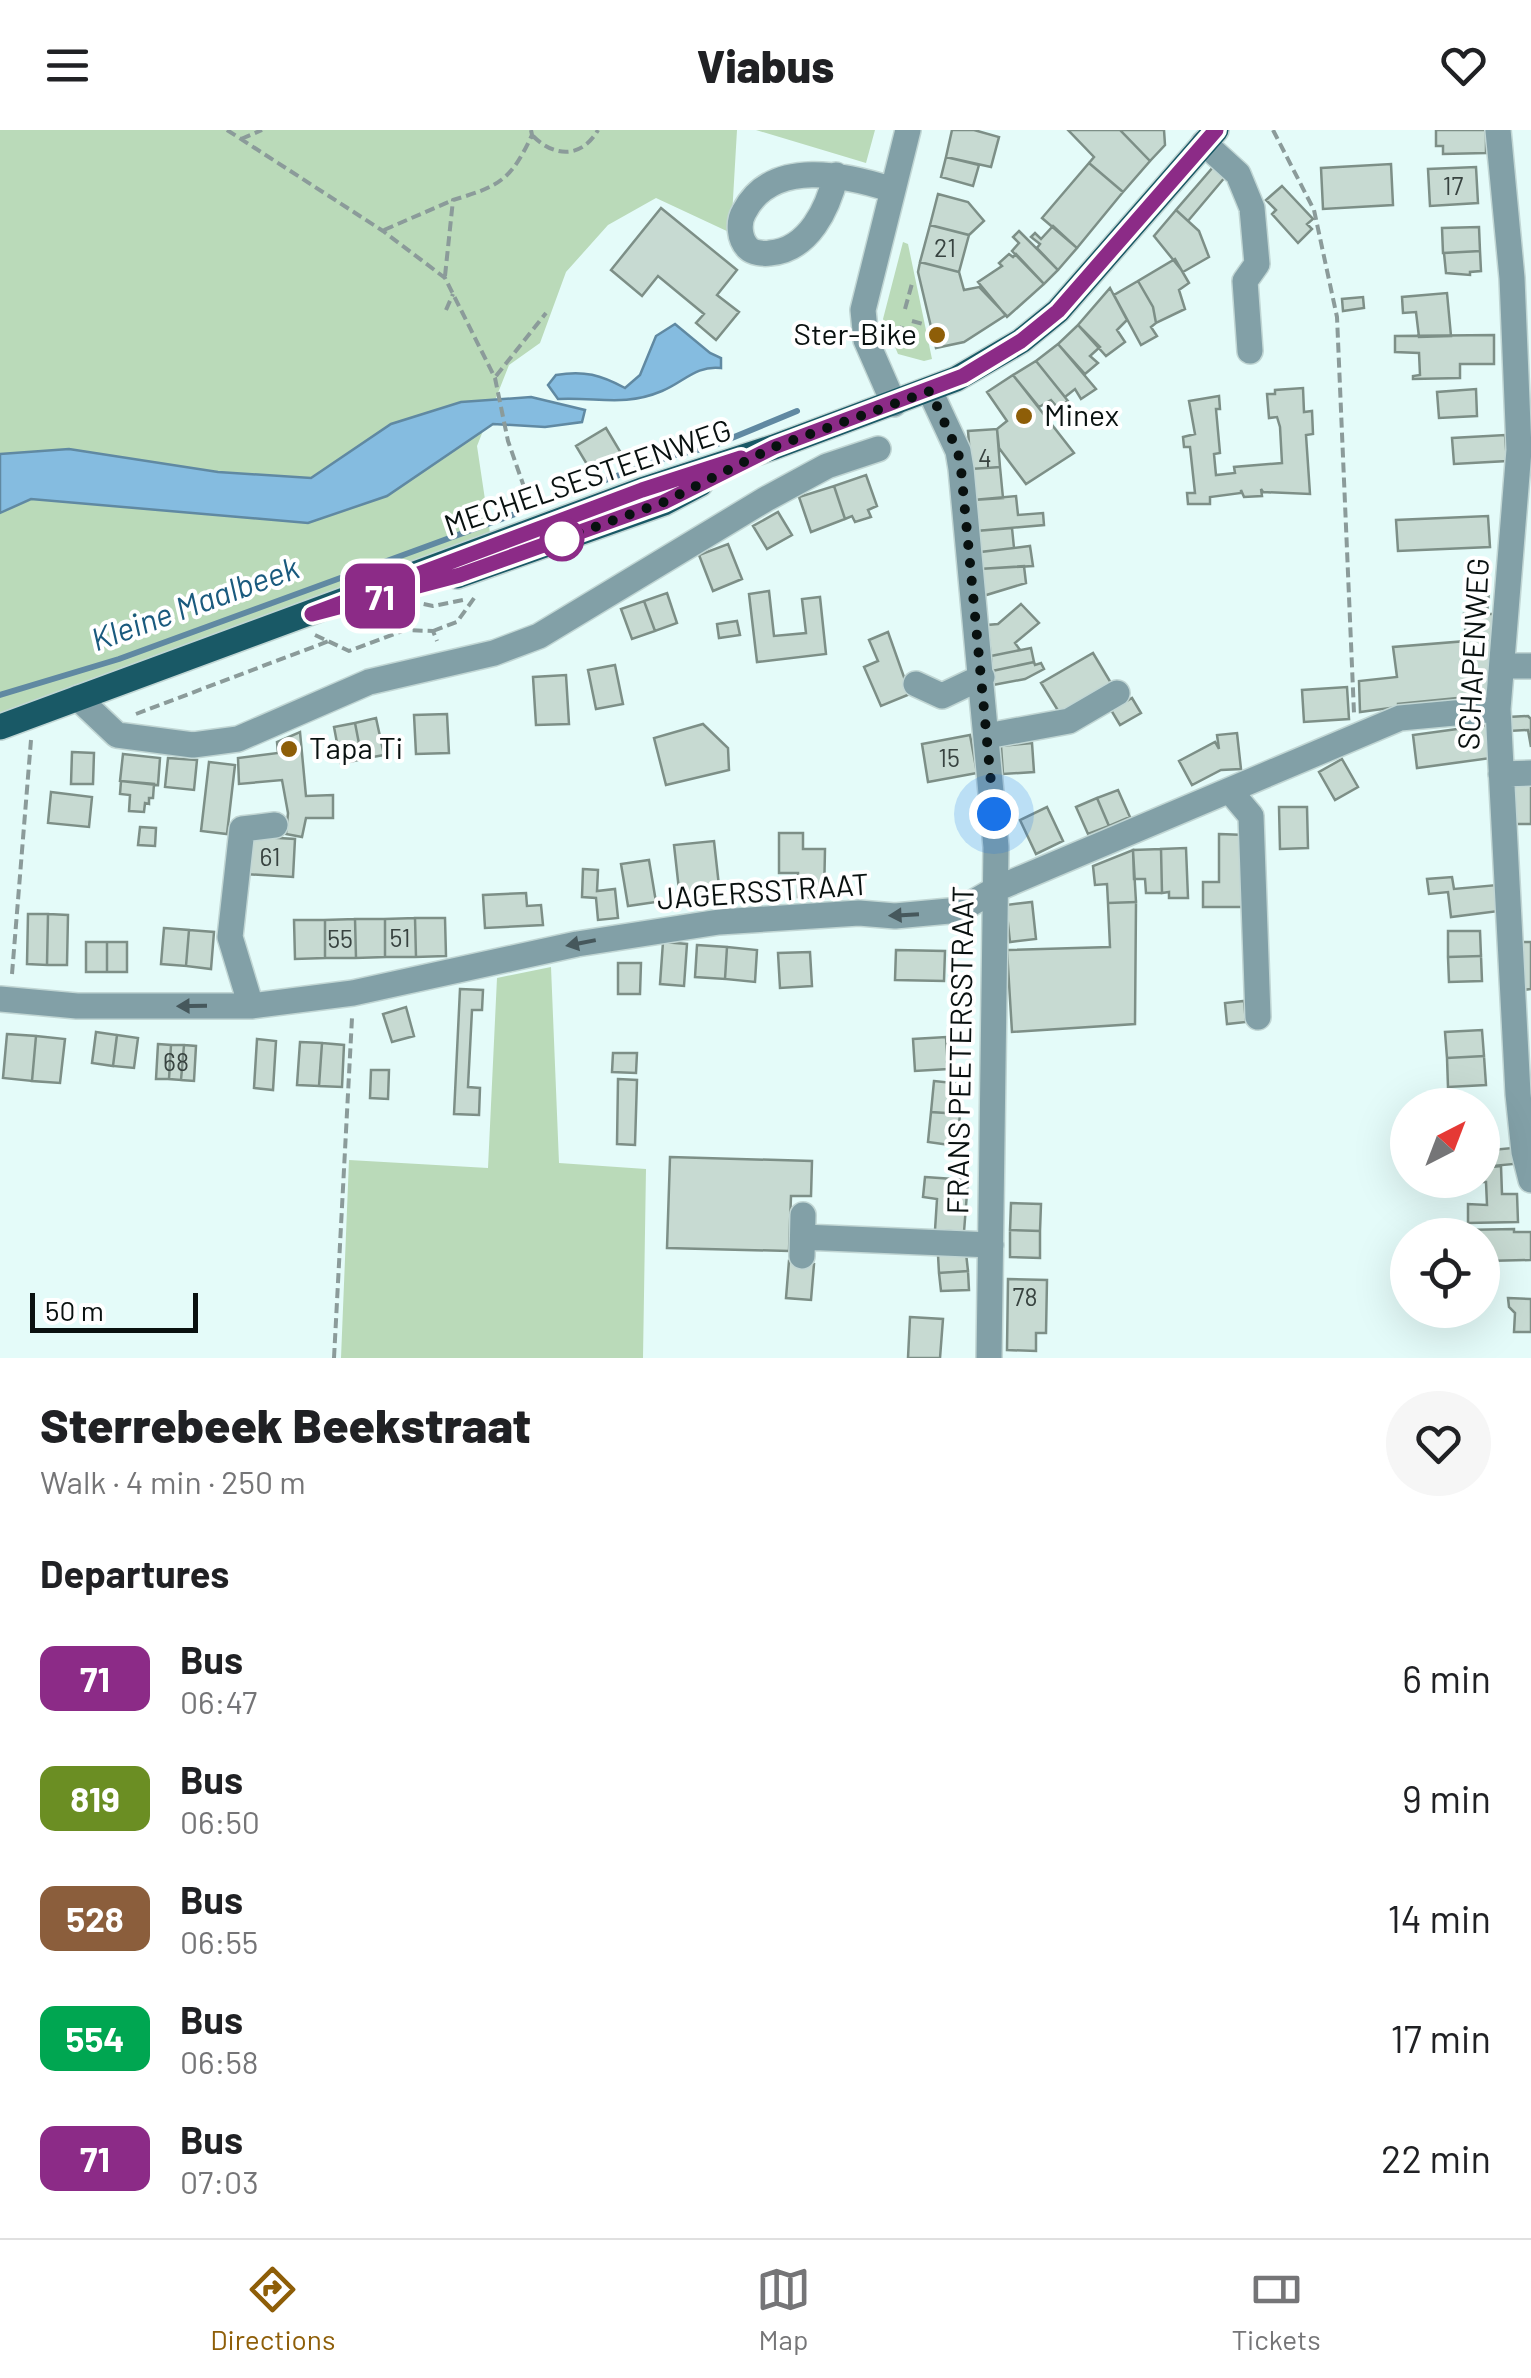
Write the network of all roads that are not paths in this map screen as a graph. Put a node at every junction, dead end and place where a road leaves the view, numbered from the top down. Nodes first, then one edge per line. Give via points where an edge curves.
1 (908, 130) edge
2 (1498, 130) edge
3 (1207, 136) edge
4 (836, 175) dead end
5 (892, 190) junction
6 (1250, 351) dead end
7 (930, 391) junction
8 (894, 404) junction
9 (878, 449) dead end
10 (1525, 450) edge
11 (539, 530) junction
12 (300, 619) junction
13 (1502, 666) junction
14 (1531, 666) edge
15 (982, 677) junction
16 (916, 684) dead end
17 (1117, 693) dead end
18 (78, 698) junction
19 (1498, 710) junction
20 (0, 727) edge
21 (987, 736) junction
22 (1531, 773) edge
23 (1501, 774) junction
24 (1230, 791) junction
25 (275, 825) dead end
26 (996, 890) junction
27 (5, 999) edge
28 (251, 1006) junction
29 (1258, 1017) dead end
30 (1531, 1180) edge
31 (803, 1236) dead end
32 (991, 1245) junction
33 (989, 1358) edge

1 - 5 street
2 - 10 street, SCHAPENWEG
3 - 6 street via 1238,174 1252,208 1257,264 1245,282
3 - 7 main road, MECHELSESTEENWEG via 1058,311 1021,341
4 - 5 street
5 - 8 street via 863,310 866,340
7 - 8 main road, MECHELSESTEENWEG
7 - 15 street, FRANS PEETERSSTRAAT via 958,452
8 - 11 main road, MECHELSESTEENWEG via 774,447 664,502
9 - 18 street via 796,482 539,636 369,682 226,742 193,745 117,735
10 - 13 street, SCHAPENWEG
11 - 12 main road, MECHELSESTEENWEG
11 - 12 main road, MECHELSESTEENWEG via 500,561
12 - 18 main road, MECHELSESTEENWEG
13 - 14 street
13 - 19 street, SCHAPENWEG
15 - 16 street via 942,696
15 - 21 street, FRANS PEETERSSTRAAT
17 - 21 street via 1069,721
18 - 20 main road, MECHELSESTEENWEG
19 - 23 street, SCHAPENWEG
19 - 24 street, JAGERSSTRAAT via 1400,718
21 - 26 street, FRANS PEETERSSTRAAT
22 - 23 street
23 - 30 street, SCHAPENWEG via 1518,1094
24 - 26 street, JAGERSSTRAAT
24 - 29 street via 1252,816
25 - 28 street via 242,830 230,938
26 -> 28 street, JAGERSSTRAAT via 960,910 719,922 577,944 354,993
26 - 32 street, FRANS PEETERSSTRAAT
28 -> 27 street, JAGERSSTRAAT
31 - 32 street
32 - 33 street, FRANS PEETERSSTRAAT

